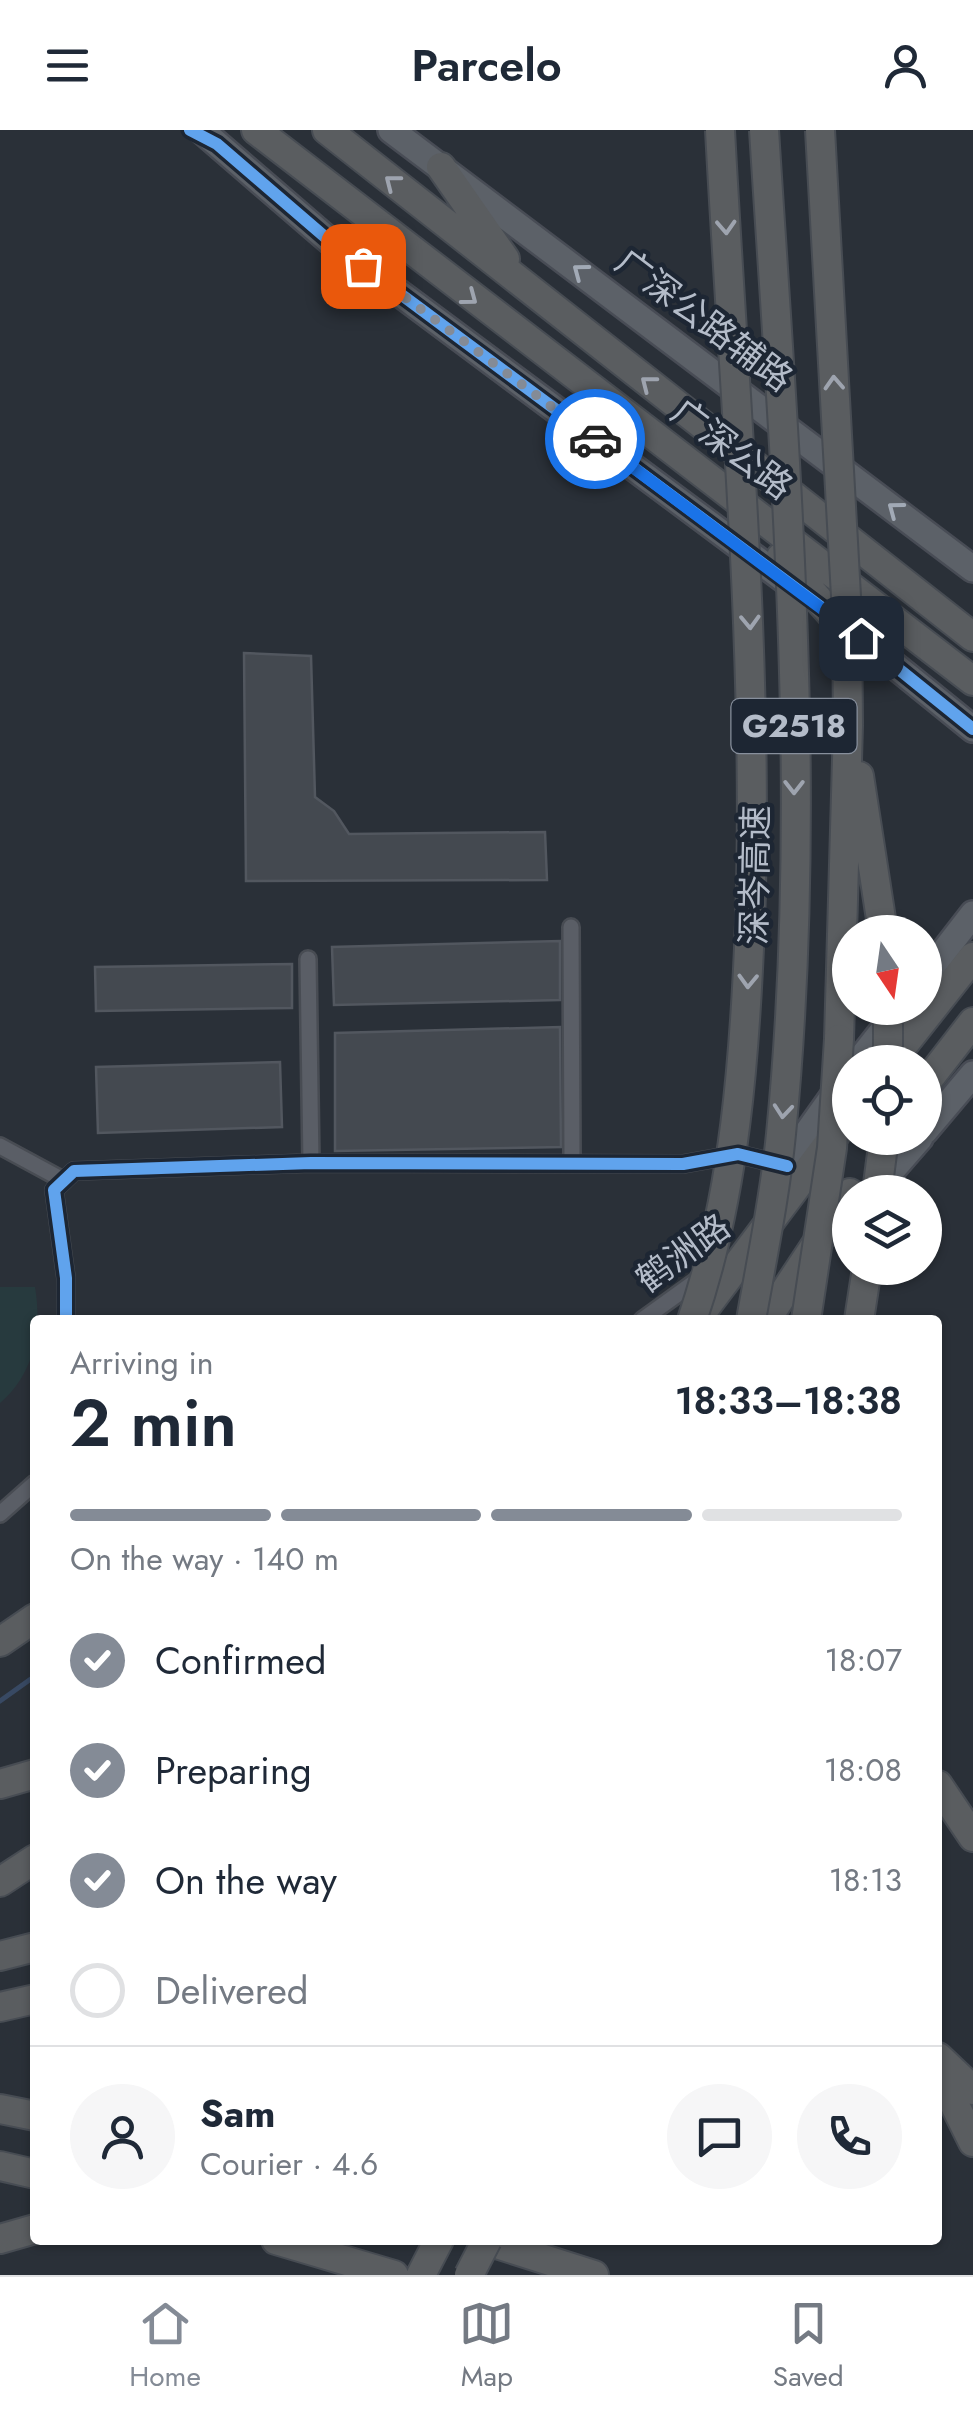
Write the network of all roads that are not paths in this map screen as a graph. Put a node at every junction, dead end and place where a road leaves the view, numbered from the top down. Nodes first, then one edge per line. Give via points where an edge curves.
1 (190, 130) edge
2 (256, 130) edge
3 (327, 130) edge
4 (391, 130) edge
5 (720, 130) edge
6 (764, 130) edge
7 (820, 130) edge
8 (208, 137) edge
9 (441, 167) junction
10 (522, 285) junction
11 (717, 485) junction
12 (973, 568) edge
13 (833, 616) junction
14 (973, 636) edge
15 (973, 682) edge
16 (848, 725) junction
17 (973, 729) edge
18 (973, 914) edge
19 (881, 915) edge
20 (571, 926) dead end
21 (942, 954) edge
22 (973, 957) edge
23 (308, 959) dead end
24 (973, 1022) edge
25 (887, 1025) edge
26 (872, 1045) edge
27 (903, 1045) edge
28 (942, 1062) edge
29 (973, 1074) edge
30 (832, 1099) edge
31 (942, 1111) edge
32 (832, 1139) edge
33 (0, 1146) edge
34 (906, 1155) edge
35 (572, 1162) junction
36 (311, 1163) junction
37 (786, 1166) junction
38 (889, 1175) edge
39 (61, 1180) junction
40 (832, 1221) edge
41 (759, 1235) junction
42 (832, 1236) edge
43 (805, 1262) junction
44 (864, 1285) edge
45 (66, 1315) edge
46 (649, 1315) edge
47 (679, 1315) edge
48 (695, 1315) edge
49 (698, 1315) edge
50 (752, 1315) edge
51 (769, 1315) edge
52 (807, 1315) edge
53 (860, 1315) edge
54 (30, 1487) edge
55 (0, 1514) edge
56 (30, 1621) edge
57 (0, 1642) edge
58 (30, 1775) edge
59 (0, 1784) edge
60 (942, 1791) edge
61 (973, 1837) edge
62 (30, 1862) edge
63 (0, 1882) edge
64 (30, 1948) edge
65 (0, 1956) edge
66 (30, 2000) edge
67 (0, 2007) edge
68 (942, 2063) edge
69 (942, 2066) edge
70 (942, 2079) edge
71 (973, 2090) edge
72 (0, 2109) edge
73 (973, 2110) edge
74 (30, 2115) edge
75 (973, 2142) edge
76 (0, 2166) edge
77 (30, 2173) edge
78 (30, 2230) edge
79 (0, 2239) edge
80 (293, 2245) edge
81 (436, 2245) edge
82 (483, 2245) edge
83 (501, 2245) edge
84 (394, 2275) edge
85 (422, 2275) edge
86 (469, 2275) edge
87 (594, 2275) edge

1 - 8 main road
2 -> 11 highway, 广深公路
10 -> 3 highway, 广深公路
4 - 9 main road, 广深公路辅路
5 -> 48 highway, bridge via 749,598 753,832 747,1000 733,1128
6 -> 50 highway, 深岑高速 / G2518, bridge via 792,616 794,890 780,1138
16 -> 7 highway, G2518, bridge
8 - 13 main road via 332,243
9 - 10 highway
12 -> 9 main road, 广深公路辅路
14 -> 10 highway, 广深公路
11 - 13 highway
11 - 15 highway, 广深公路
13 - 17 main road
16 - 19 highway
16 - 52 highway, G2518, bridge via 832,1148
18 - 21 main road
20 - 35 street
22 - 27 highway
23 - 36 street
24 - 28 highway
25 - 26 main road
29 - 31 main road
30 - 37 main road
32 - 41 highway
33 - 39 street
34 - 38 main road
35 - 36 street
35 - 37 street via 682,1164 738,1154
36 - 39 street via 74,1170
37 - 41 main road
39 - 45 street via 54,1190
40 - 43 highway
41 - 46 street, 鹤洲路
41 - 47 highway
41 - 49 highway
42 - 43 main road
43 - 51 highway
44 - 53 highway
54 - 55 street
56 - 57 highway
58 - 59 highway
60 - 61 highway
62 - 63 highway
64 - 65 highway
66 - 67 highway
68 - 71 highway
69 - 73 highway
70 - 75 highway
72 - 74 highway
76 - 77 highway
78 - 79 highway
80 - 84 highway
81 - 85 highway
82 - 86 highway, bridge
83 - 87 highway

